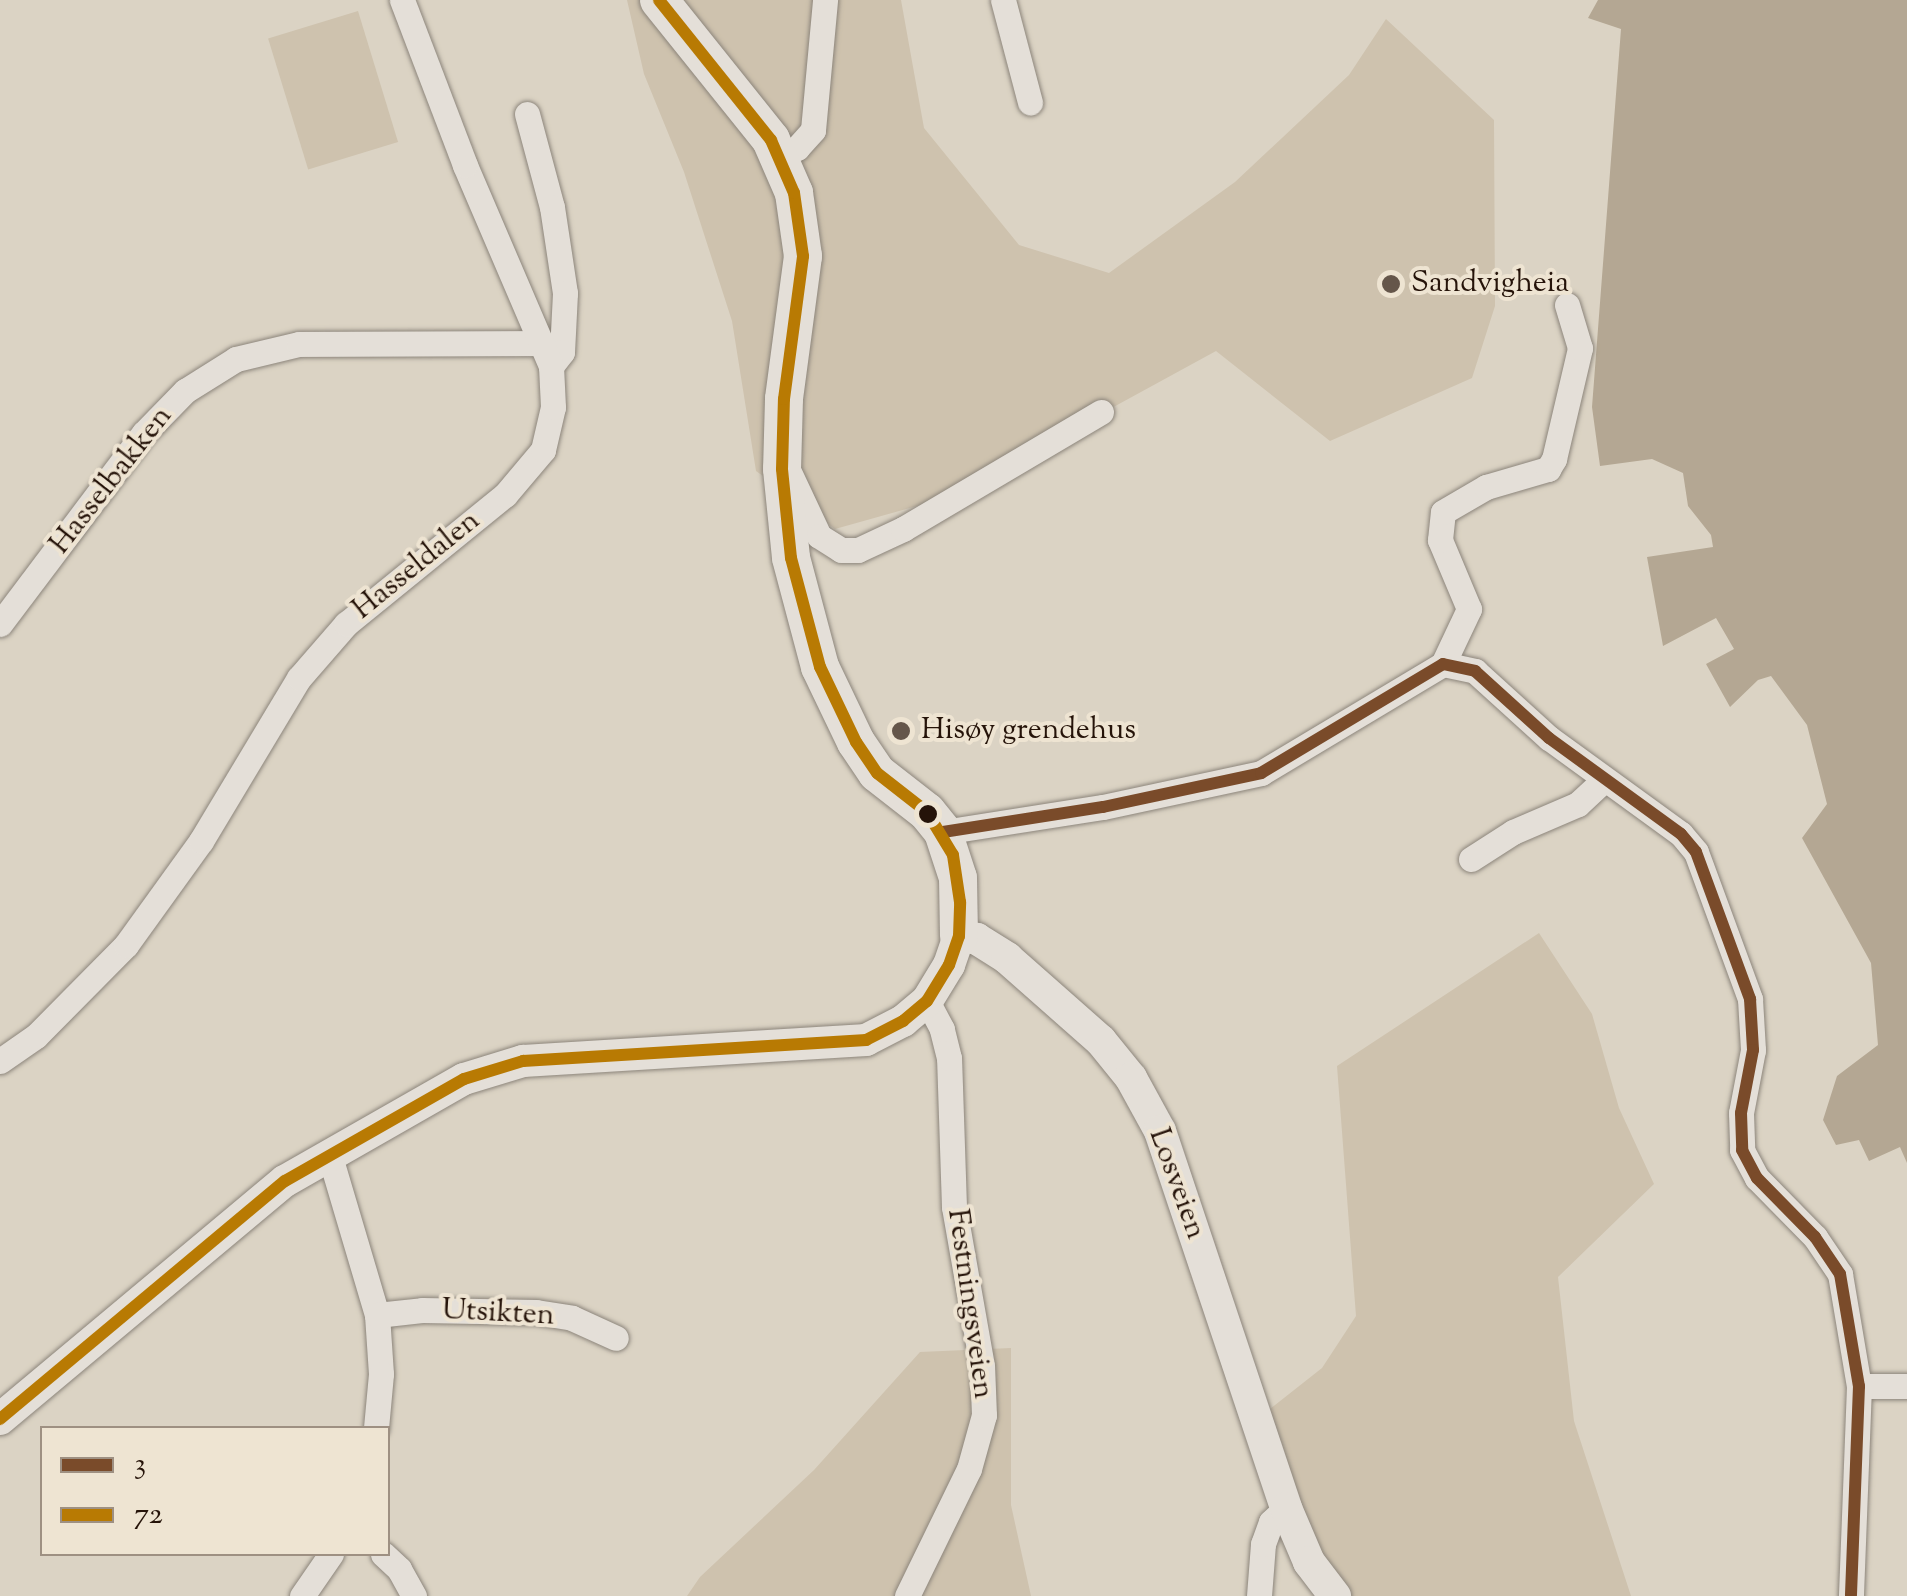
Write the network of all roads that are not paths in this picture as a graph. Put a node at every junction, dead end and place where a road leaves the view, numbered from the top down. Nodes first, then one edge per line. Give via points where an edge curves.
1 (402, 0) edge
2 (658, 0) edge
3 (825, 0) edge
4 (1002, 0) edge
5 (1030, 102) dead end
6 (527, 114) dead end
7 (780, 156) junction
8 (1567, 306) dead end
9 (545, 355) junction
10 (1101, 412) dead end
11 (782, 469) junction
12 (0, 624) edge
13 (1444, 664) junction
14 (1603, 781) junction
15 (943, 832) junction
16 (1471, 860) dead end
17 (960, 936) junction
18 (926, 1000) junction
19 (0, 1061) edge
20 (329, 1154) junction
21 (377, 1315) junction
22 (616, 1338) dead end
23 (1859, 1386) junction
24 (1907, 1386) edge
25 (0, 1419) edge
26 (376, 1426) edge
27 (1286, 1508) junction
28 (330, 1556) edge
29 (385, 1556) edge
30 (302, 1596) edge
31 (414, 1596) edge
32 (906, 1596) edge
33 (1259, 1596) edge
34 (1335, 1596) edge
35 (1851, 1596) edge

1 - 9 street, Hasseldalen
2 - 7 main road
3 - 7 street via 813,130
4 - 5 street
6 - 9 street via 552,207 565,293 562,352
7 - 11 main road via 794,193 803,256
8 - 13 street via 1580,348 1554,459 1548,468 1486,487 1443,512 1440,540 1470,609
9 - 12 street, Hasselbakken via 299,344 236,358 184,391 144,434
9 - 19 street, Hasseldalen via 553,407 543,450 505,495 346,624 299,678 201,840 126,945 36,1036
10 - 11 street via 858,550 841,550 818,536 794,476
11 - 15 main road via 791,558 837,708 877,773
13 - 14 street via 1475,670
13 - 15 street via 1261,773
14 - 16 street via 1578,804 1513,832
14 - 23 street via 1681,834 1696,852 1750,999 1753,1050 1741,1113 1742,1150 1757,1178 1815,1237 1840,1274
15 - 17 main road via 958,878
17 - 18 street
17 - 27 street, Losveien via 1007,958 1102,1041 1131,1078 1160,1131
18 - 20 street via 866,1040 495,1067
18 - 32 street, Festningsveien via 949,1058 954,1207 982,1366 984,1415 969,1468
20 - 21 street
20 - 25 street via 285,1181
21 - 22 street, Utsikten via 536,1312 572,1318
21 - 26 street
23 - 24 street
23 - 35 street
27 - 33 street via 1271,1522 1263,1544
27 - 34 street, Losveien via 1308,1562
28 - 30 street
29 - 31 street

